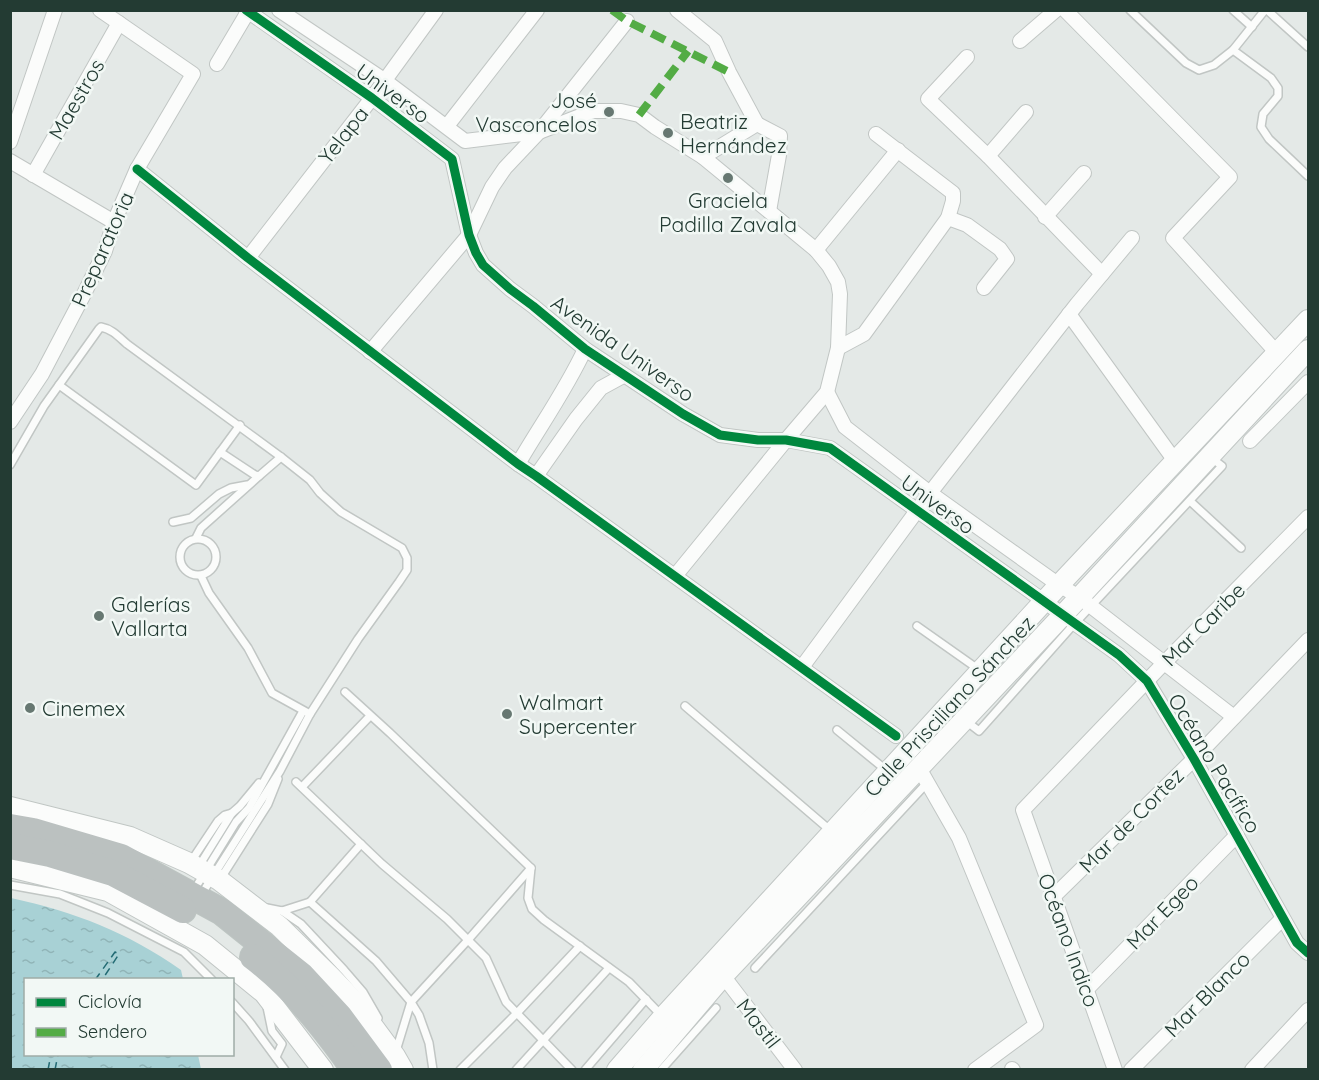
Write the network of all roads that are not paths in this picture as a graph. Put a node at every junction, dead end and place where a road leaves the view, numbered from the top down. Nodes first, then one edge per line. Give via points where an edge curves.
1 (55, 10) edge
2 (100, 10) edge
3 (279, 10) edge
4 (436, 10) edge
5 (537, 10) edge
6 (676, 10) edge
7 (1056, 10) edge
8 (1065, 10) edge
9 (1130, 10) edge
10 (1233, 10) edge
11 (1266, 10) edge
12 (248, 11) edge
13 (627, 21) dead end
14 (119, 23) junction
15 (1252, 27) junction
16 (1020, 41) dead end
17 (1308, 47) edge
18 (1233, 50) junction
19 (967, 57) dead end
20 (217, 64) dead end
21 (384, 80) junction
22 (372, 98) junction
23 (1026, 112) dead end
24 (757, 124) junction
25 (447, 126) junction
26 (539, 132) junction
27 (876, 134) dead end
28 (465, 141) junction
29 (10, 142) edge
30 (898, 150) junction
31 (988, 156) junction
32 (703, 157) junction
33 (452, 159) junction
34 (10, 161) edge
35 (137, 169) junction
36 (1084, 173) dead end
37 (33, 175) junction
38 (1308, 176) edge
39 (769, 211) junction
40 (1045, 217) junction
41 (948, 218) junction
42 (114, 222) junction
43 (469, 235) junction
44 (1132, 238) dead end
45 (816, 250) junction
46 (248, 258) junction
47 (1102, 274) junction
48 (984, 288) dead end
49 (1069, 314) junction
50 (1308, 320) edge
51 (838, 348) junction
52 (585, 349) junction
53 (1308, 350) edge
54 (370, 352) junction
55 (1277, 353) junction
56 (624, 376) junction
57 (1308, 382) edge
58 (59, 385) junction
59 (827, 392) junction
60 (12, 416) edge
61 (240, 425) junction
62 (845, 427) junction
63 (786, 440) junction
64 (1250, 441) dead end
65 (830, 448) junction
66 (220, 452) junction
67 (281, 457) junction
68 (1175, 461) junction
69 (518, 464) junction
70 (10, 465) edge
71 (258, 476) junction
72 (536, 476) junction
73 (250, 484) junction
74 (930, 493) junction
75 (1183, 500) junction
76 (917, 512) junction
77 (1308, 517) edge
78 (173, 522) dead end
79 (196, 538) junction
80 (1241, 548) dead end
81 (201, 576) junction
82 (675, 576) junction
83 (1059, 585) junction
84 (1085, 601) junction
85 (1044, 603) junction
86 (1069, 619) junction
87 (917, 626) dead end
88 (1308, 640) edge
89 (1165, 662) junction
90 (802, 667) junction
91 (981, 671) junction
92 (1147, 681) junction
93 (345, 692) dead end
94 (685, 705) dead end
95 (306, 712) junction
96 (370, 716) junction
97 (1234, 717) junction
98 (837, 730) dead end
99 (896, 736) dead end
100 (1194, 759) junction
101 (271, 768) junction
102 (888, 772) junction
103 (923, 776) junction
104 (1023, 810) joint
105 (11, 811) edge
106 (833, 833) junction
107 (1237, 835) junction
108 (361, 844) junction
109 (10, 846) edge
110 (10, 867) edge
111 (531, 868) junction
112 (205, 872) junction
113 (10, 885) edge
114 (1053, 897) junction
115 (310, 902) junction
116 (251, 904) junction
117 (282, 911) junction
118 (186, 912) junction
119 (1282, 919) junction
120 (468, 940) junction
121 (1297, 943) junction
122 (580, 946) junction
123 (1308, 953) edge
124 (1308, 961) edge
125 (609, 968) junction
126 (755, 968) dead end
127 (718, 970) junction
128 (210, 978) edge
129 (1087, 989) junction
130 (264, 993) junction
131 (646, 999) junction
132 (411, 1002) junction
133 (234, 1004) edge
134 (716, 1008) dead end
135 (1308, 1010) edge
136 (517, 1013) junction
137 (334, 1024) junction
138 (669, 1024) junction
139 (543, 1040) junction
140 (276, 1057) junction
141 (392, 1061) edge
142 (285, 1070) edge
143 (323, 1070) edge
144 (346, 1070) edge
145 (355, 1070) edge
146 (434, 1070) edge
147 (460, 1070) edge
148 (516, 1070) edge
149 (572, 1070) edge
150 (585, 1070) edge
151 (617, 1070) edge
152 (643, 1070) edge
153 (661, 1070) edge
154 (795, 1070) edge
155 (975, 1070) edge
156 (1115, 1070) edge
157 (1131, 1070) edge
158 (1252, 1070) edge

1 - 29 street
2 - 14 street
3 - 21 street, Universo
4 - 21 street, Yelapa
5 - 25 street
6 - 24 street via 715,41
7 - 16 street
8 - 55 street via 1230,177 1173,238
9 - 18 lane via 1186,63 1199,70 1214,65
10 - 15 lane
11 - 15 lane
11 - 17 lane
12 - 20 street
12 - 22 street, Universo
13 - 26 street
14 - 35 street, Preparatoria via 193,74
14 - 37 street, Maestros
15 - 18 lane
18 - 38 lane via 1271,78 1278,88 1278,96 1263,114 1261,127 1269,140
19 - 31 street via 928,99
21 - 22 street, Yelapa
21 - 25 street, Universo
22 - 33 street, Universo
22 - 46 street, Yelapa
23 - 31 street
24 - 32 street
24 - 39 street via 780,136
25 - 28 street, Universo
26 - 28 street
26 - 32 street via 593,111 621,111 639,115
26 - 43 street via 492,187
27 - 30 street
28 - 33 street
30 - 41 street via 952,193
30 - 45 street
31 - 40 street
32 - 39 street
33 - 43 street
34 - 37 street
35 - 42 street, Preparatoria
35 - 46 street
36 - 40 street
37 - 42 street
39 - 45 street
40 - 47 street
41 - 48 street via 967,225 1007,259
41 - 51 street via 864,334
42 - 60 street, Preparatoria via 105,251 42,374
43 - 52 street, Avenida Universo via 483,265
43 - 54 street
44 - 47 street
45 - 51 street via 838,282
46 - 54 street
47 - 49 street
49 - 68 street
49 - 74 street
50 - 55 main road, Calle Prisciliano Sánchez
51 - 59 street
52 - 56 street, Avenida Universo
52 - 69 street via 563,393
53 - 75 main road, Calle Prisciliano Sánchez via 1210,456
54 - 69 street
55 - 68 main road, Calle Prisciliano Sánchez
56 - 63 street, Avenida Universo via 720,435
56 - 72 street via 601,388
57 - 64 street
58 - 61 lane via 99,329 105,327
58 - 66 lane via 196,485
58 - 70 lane
59 - 62 street, Universo
59 - 63 street
61 - 66 lane
61 - 67 lane
62 - 65 street
62 - 74 street, Universo
63 - 65 street, Universo
63 - 82 street
65 - 76 street, Universo
66 - 71 lane
67 - 71 lane
67 - 95 lane via 341,512 402,548 407,558 399,582
68 - 83 main road, Calle Prisciliano Sánchez
69 - 72 street
71 - 73 lane
72 - 82 street
73 - 78 lane via 231,488 191,518
73 - 79 lane via 201,528
74 - 76 street
74 - 83 street, Universo
75 - 80 lane
75 - 84 main road, Calle Prisciliano Sánchez
76 - 85 street, Universo
76 - 90 street
77 - 89 street, Mar Caribe
79 - 81 lane via 208,542 215,550 216,561
79 - 81 lane via 185,543 179,554 181,566 189,574
81 - 95 lane via 272,693
82 - 90 street
83 - 84 street, Universo
83 - 85 main road, Calle Prisciliano Sánchez
84 - 86 main road, Calle Prisciliano Sánchez
84 - 89 street, Océano Pacífico
85 - 86 street, Universo
85 - 91 main road, Calle Prisciliano Sánchez
86 - 92 street, Océano Pacífico
86 - 103 main road, Calle Prisciliano Sánchez via 964,720
87 - 91 lane
88 - 97 street, Mar de Cortez
89 - 92 street, Mar Caribe
89 - 97 street, Océano Pacífico
90 - 99 street
91 - 102 main road, Calle Prisciliano Sánchez
92 - 100 street, Océano Pacífico
92 - 104 street, Mar Caribe
93 - 96 lane
94 - 106 lane
95 - 101 lane
95 - 112 lane via 268,804
96 - 108 lane via 299,785
96 - 111 lane
97 - 100 street, Mar de Cortez
98 - 102 lane
100 - 107 street, Océano Pacífico
100 - 114 street, Mar de Cortez
101 - 112 lane
101 - 112 lane via 240,806 218,821
102 - 106 main road, Calle Prisciliano Sánchez
103 - 126 lane
103 - 127 main road, Calle Prisciliano Sánchez
103 - 155 street via 959,838 1035,1025
104 - 114 street, Océano Indico
105 - 112 main road via 130,837
105 - 118 highway via 33,831 122,857
106 - 127 main road, Calle Prisciliano Sánchez
107 - 119 street, Océano Pacífico
107 - 129 street, Mar Egeo
108 - 115 lane
108 - 120 lane
109 - 118 highway via 113,873
110 - 118 main road
111 - 120 lane
111 - 122 lane via 528,898 532,909
112 - 116 main road
112 - 118 lane
113 - 128 lane via 60,894 108,913 184,952
114 - 129 street, Océano Indico
115 - 117 lane
115 - 132 lane via 376,961
116 - 117 lane
116 - 141 main road via 279,926 355,1002
117 - 141 lane via 301,924 363,992 382,1025
118 - 130 main road via 205,945
118 - 137 highway via 213,926 261,963 305,1005
119 - 121 street, Océano Pacífico
119 - 157 street, Mar Blanco
120 - 132 lane
120 - 136 lane via 486,958 506,1002
121 - 123 street, Océano Pacífico
121 - 124 street
122 - 125 lane
122 - 136 lane
125 - 131 lane
125 - 139 lane
127 - 138 main road, Calle Prisciliano Sánchez
127 - 154 street, Mastil
129 - 156 street, Océano Indico
130 - 140 lane via 272,1030 282,1044
130 - 143 main road
131 - 138 lane
131 - 150 lane
132 - 141 lane
132 - 146 lane via 420,1015
133 - 140 lane
134 - 153 lane
135 - 158 street
136 - 139 lane
136 - 147 lane
137 - 141 highway
137 - 144 highway
137 - 145 highway
138 - 151 main road, Calle Prisciliano Sánchez
138 - 152 main road, Calle Prisciliano Sánchez
139 - 148 lane
139 - 149 lane
140 - 142 lane

